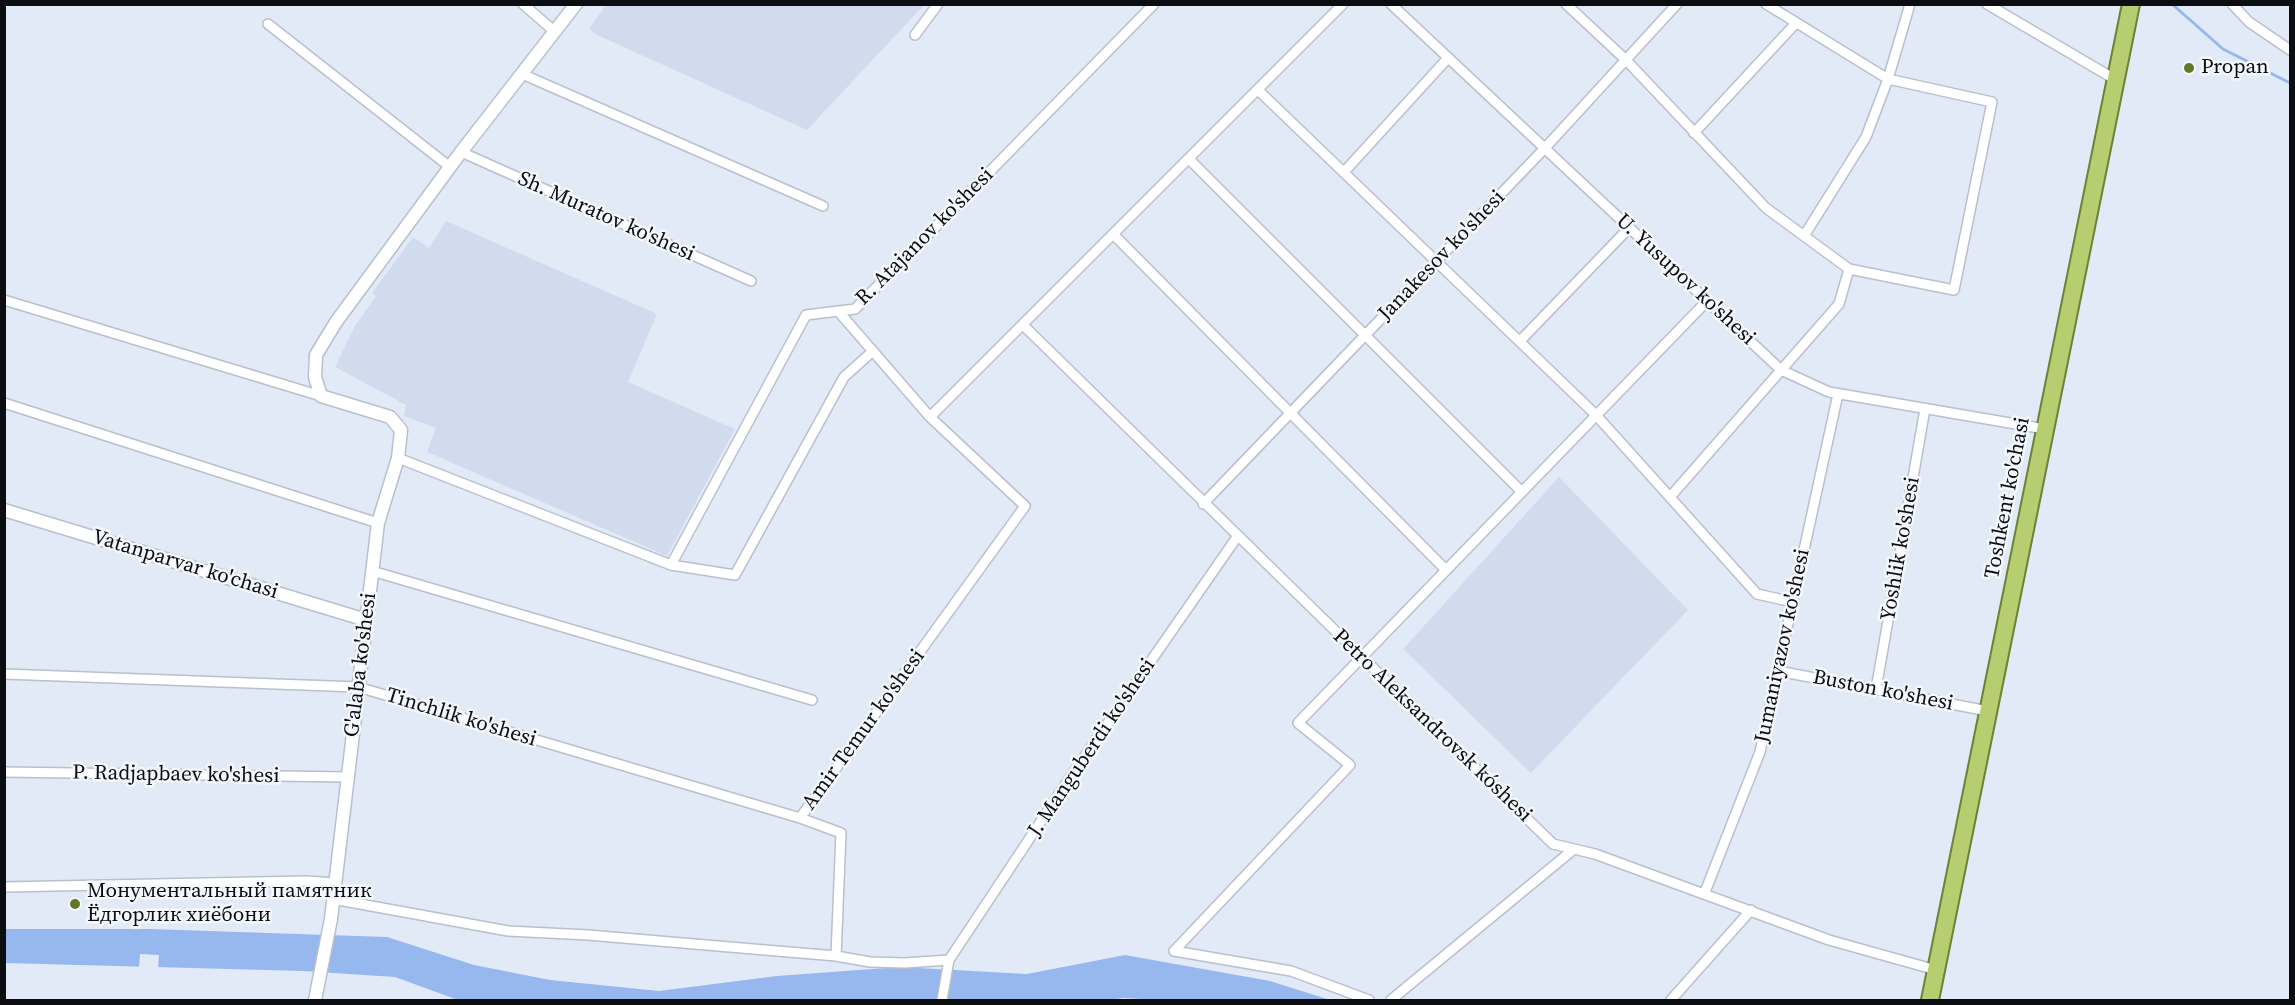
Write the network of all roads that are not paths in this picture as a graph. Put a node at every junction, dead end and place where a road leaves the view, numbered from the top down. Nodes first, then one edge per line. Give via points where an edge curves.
1 (523, 4) edge
2 (576, 4) edge
3 (938, 4) edge
4 (1154, 4) edge
5 (1343, 4) edge
6 (1391, 4) edge
7 (1566, 4) edge
8 (1677, 4) edge
9 (1766, 4) edge
10 (1910, 4) edge
11 (1987, 4) edge
12 (2131, 4) edge
13 (2232, 4) edge
14 (1796, 23) junction
15 (268, 24) dead end
16 (555, 32) junction
17 (915, 35) dead end
18 (2290, 50) edge
19 (1448, 58) junction
20 (1626, 60) junction
21 (522, 74) junction
22 (1888, 79) junction
23 (2116, 80) junction
24 (1258, 90) junction
25 (1694, 133) junction
26 (1545, 148) junction
27 (461, 152) junction
28 (1189, 159) junction
29 (450, 167) junction
30 (1344, 172) junction
31 (823, 206) dead end
32 (1629, 228) junction
33 (1114, 235) junction
34 (1803, 236) junction
35 (1437, 260) junction
36 (1849, 269) junction
37 (751, 281) dead end
38 (4, 300) edge
39 (1707, 300) junction
40 (838, 311) junction
41 (1023, 326) junction
42 (1365, 335) junction
43 (1520, 341) junction
44 (873, 351) junction
45 (1781, 370) junction
46 (1839, 394) junction
47 (321, 396) junction
48 (4, 403) edge
49 (1925, 409) junction
50 (1291, 413) junction
51 (1596, 415) junction
52 (930, 417) junction
53 (2045, 429) junction
54 (398, 458) junction
55 (1521, 491) junction
56 (1670, 497) junction
57 (1203, 504) junction
58 (4, 510) edge
59 (378, 523) junction
60 (1237, 537) junction
61 (671, 565) junction
62 (1445, 568) junction
63 (372, 571) junction
64 (1793, 602) junction
65 (366, 620) junction
66 (1360, 656) junction
67 (1778, 671) junction
68 (4, 674) edge
69 (358, 687) junction
70 (1876, 689) junction
71 (812, 700) dead end
72 (1988, 711) junction
73 (4, 772) edge
74 (347, 777) junction
75 (800, 819) junction
76 (1574, 849) junction
77 (335, 882) junction
78 (4, 886) edge
79 (1705, 892) junction
80 (333, 899) junction
81 (1751, 910) junction
82 (836, 956) junction
83 (948, 964) junction
84 (1936, 970) junction
85 (315, 1000) edge
86 (942, 1000) edge
87 (1369, 1000) edge
88 (1391, 1000) edge
89 (1671, 1000) edge
90 (1930, 1000) edge

1 - 16 street
2 - 16 street
3 - 17 street
4 - 40 street, R. Atajanov ko'shesi via 855,309
5 - 24 street
6 - 19 street, U. Yusupov ko'shesi
7 - 20 street
8 - 20 street, Janakesov ko'shesi
9 - 14 street
10 - 22 street
11 - 23 street
12 - 23 highway, Toshkent ko'chasi
13 - 18 street via 2249,22
14 - 22 street
14 - 25 street
15 - 29 street
16 - 21 street
19 - 26 street, U. Yusupov ko'shesi
19 - 30 street
20 - 25 street
20 - 26 street, Janakesov ko'shesi
21 - 27 street
21 - 31 street
22 - 34 street via 1866,137
22 - 36 street via 1992,102 1954,290
23 - 53 highway, Toshkent ko'chasi
24 - 28 street
24 - 30 street
25 - 34 street via 1766,208
26 - 32 street, U. Yusupov ko'shesi
26 - 35 street, Janakesov ko'shesi
27 - 29 street
27 - 37 street, Sh. Muratov ko'shesi
28 - 33 street
28 - 42 street
29 - 47 street via 316,355 315,377
30 - 35 street
32 - 39 street, U. Yusupov ko'shesi
32 - 43 street
33 - 41 street
33 - 50 street
34 - 36 street
35 - 42 street, Janakesov ko'shesi
35 - 43 street
36 - 45 street via 1839,304
38 - 47 street
39 - 45 street, U. Yusupov ko'shesi
39 - 51 street
40 - 44 street
40 - 61 street, R. Atajanov ko'shesi via 806,315
41 - 52 street
41 - 57 street, Petro Aleksandrovsk kóshesi
42 - 50 street, Janakesov ko'shesi
42 - 55 street
43 - 51 street
44 - 52 street
44 - 61 street via 843,377 735,575
45 - 46 street, U. Yusupov ko'shesi
45 - 56 street
46 - 49 street, U. Yusupov ko'shesi
46 - 64 street, Jumaniyazov ko'shesi
47 - 54 street, G'alaba ko'shesi via 390,417 401,430
48 - 59 street
49 - 53 street, U. Yusupov ko'shesi
49 - 70 street, Yoshlik ko'shesi
50 - 57 street, Janakesov ko'shesi
50 - 62 street
51 - 55 street
51 - 56 street
52 - 75 street, Amir Temur ko'shesi via 1025,506
53 - 72 highway, Toshkent ko'chasi
54 - 59 street, G'alaba ko'shesi
54 - 61 street
55 - 62 street
56 - 64 street via 1757,594
57 - 60 street, Petro Aleksandrovsk kóshesi
58 - 65 street, Vatanparvar ko'chasi
59 - 63 street, G'alaba ko'shesi
60 - 66 street, Petro Aleksandrovsk kóshesi
60 - 83 street, J. Manguberdi ko'shesi via 1069,779
62 - 66 street
63 - 65 street, G'alaba ko'shesi
63 - 71 street
64 - 67 street, Jumaniyazov ko'shesi
65 - 69 street, G'alaba ko'shesi
66 - 76 street, Petro Aleksandrovsk kóshesi via 1553,844
66 - 87 street via 1298,723 1350,765 1174,951 1291,971
67 - 70 street, Buston ko'shesi
67 - 79 street, Jumaniyazov ko'shesi via 1760,752
68 - 69 street, Tinchlik ko'shesi
69 - 74 street, G'alaba ko'shesi
69 - 75 street, Tinchlik ko'shesi
70 - 72 street, Buston ko'shesi
72 - 84 highway, Toshkent ko'chasi
73 - 74 street, P. Radjapbaev ko'shesi
74 - 77 street, G'alaba ko'shesi
75 - 82 street, Amir Temur ko'shesi via 841,833
76 - 79 street, Petro Aleksandrovsk kóshesi
76 - 88 street
77 - 78 street
77 - 80 street, G'alaba ko'shesi
79 - 81 street, Petro Aleksandrovsk kóshesi
80 - 82 street via 508,931
80 - 85 street, G'alaba ko'shesi
81 - 84 street, Petro Aleksandrovsk kóshesi via 1829,940
81 - 89 street
82 - 83 street via 870,963
83 - 86 street
84 - 90 highway, Toshkent ko'chasi

